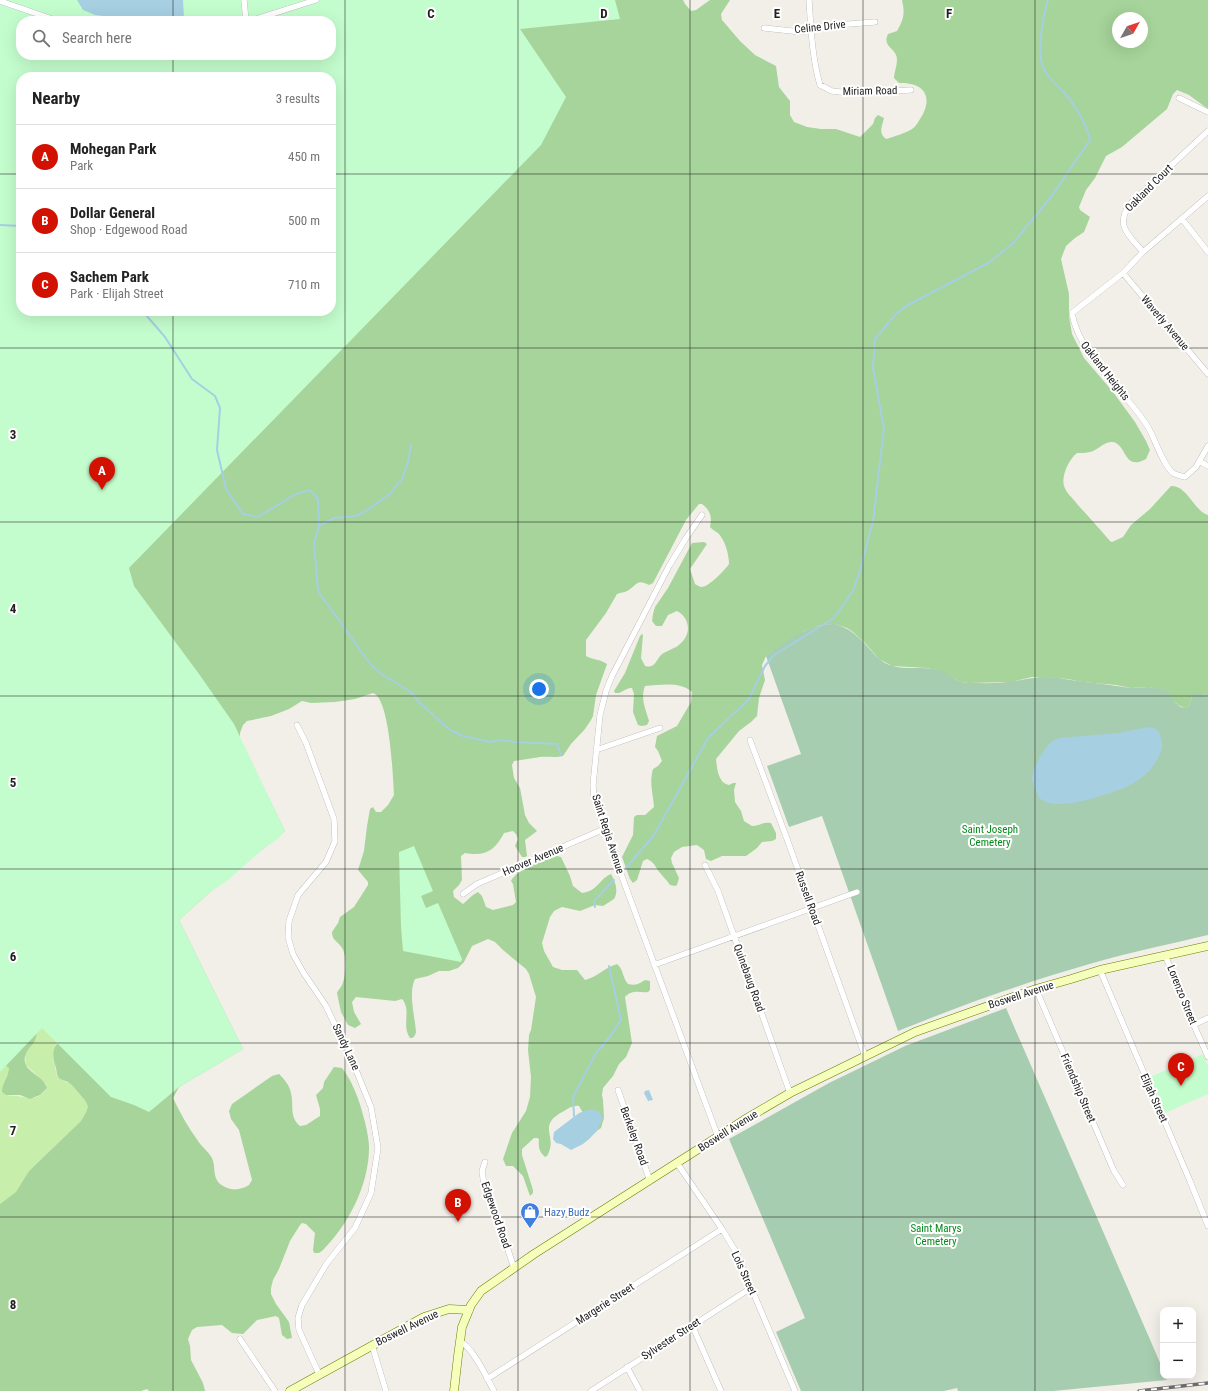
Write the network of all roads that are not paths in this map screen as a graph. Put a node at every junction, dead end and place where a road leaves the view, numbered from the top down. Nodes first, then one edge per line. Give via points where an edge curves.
1 (244, 0) edge
2 (316, 0) edge
3 (809, 0) edge
4 (0, 1) edge
5 (44, 16) edge
6 (246, 16) edge
7 (266, 16) edge
8 (875, 22) dead end
9 (764, 28) dead end
10 (811, 30) junction
11 (911, 90) dead end
12 (1179, 98) dead end
13 (1208, 112) edge
14 (1208, 131) edge
15 (1208, 196) edge
16 (1182, 219) junction
17 (1143, 252) junction
18 (1208, 252) edge
19 (1123, 273) junction
20 (1208, 374) edge
21 (1208, 446) edge
22 (1200, 462) junction
23 (1208, 466) edge
24 (702, 515) dead end
25 (297, 725) dead end
26 (660, 728) dead end
27 (750, 740) dead end
28 (596, 750) junction
29 (604, 829) junction
30 (705, 865) dead end
31 (856, 892) dead end
32 (463, 894) dead end
33 (812, 908) junction
34 (734, 936) junction
35 (1208, 946) edge
36 (1165, 955) junction
37 (654, 965) junction
38 (1100, 970) junction
39 (1036, 989) junction
40 (1208, 1018) edge
41 (1193, 1025) junction
42 (865, 1056) junction
43 (1208, 1057) edge
44 (618, 1090) dead end
45 (790, 1093) junction
46 (718, 1137) junction
47 (485, 1162) dead end
48 (677, 1163) junction
49 (650, 1181) junction
50 (1122, 1185) dead end
51 (1208, 1226) edge
52 (722, 1229) junction
53 (514, 1268) junction
54 (751, 1288) junction
55 (469, 1310) junction
56 (692, 1325) junction
57 (240, 1339) dead end
58 (460, 1342) junction
59 (372, 1345) junction
60 (627, 1368) junction
61 (319, 1374) junction
62 (487, 1379) junction
63 (275, 1391) edge
64 (290, 1391) edge
65 (386, 1391) edge
66 (454, 1391) edge
67 (494, 1391) edge
68 (591, 1391) edge
69 (640, 1391) edge
70 (721, 1391) edge
71 (795, 1391) edge

1 - 6 street
2 - 7 street
3 - 10 street, Miriam Road
4 - 5 street
8 - 10 street, Celine Drive via 823,26
9 - 10 street, Celine Drive via 801,32
10 - 11 street, Miriam Road via 815,68 820,85 832,91 849,92
12 - 13 street
14 - 17 street, Oakland Court via 1129,205 1124,214 1125,232
15 - 16 street, Oakland Heights
16 - 17 street, Oakland Heights
16 - 18 street
17 - 19 street, Oakland Heights
19 - 20 street, Waverly Avenue
19 - 22 street, Oakland Heights via 1072,313 1074,324 1084,346 1148,427 1166,464 1174,474 1185,477
21 - 22 street, Oakland Heights
22 - 23 street
24 - 28 street, Saint Regis Avenue via 669,566 612,676 603,702
25 - 61 street, Sandy Lane via 334,819 335,841 326,862 298,894 289,921 288,937 293,954 326,1006 356,1070 371,1108 378,1148 370,1193 355,1228 328,1263 302,1305 298,1318 299,1330
26 - 28 street
27 - 33 street, Russell Road
28 - 29 street, Saint Regis Avenue via 593,791
29 - 32 street, Hoover Avenue via 476,884
29 - 37 street, Saint Regis Avenue
30 - 34 street, Quinebaug Road via 718,891
31 - 33 street
33 - 34 street
33 - 42 street, Russell Road
34 - 37 street
34 - 45 street, Quinebaug Road
35 - 36 main road, Boswell Avenue
36 - 38 main road, Boswell Avenue
36 - 41 street, Lorenzo Street
37 - 46 street, Saint Regis Avenue
38 - 39 main road, Boswell Avenue
38 - 51 street, Elijah Street
39 - 42 main road, Boswell Avenue via 915,1032
39 - 50 street, Friendship Street
40 - 41 street
41 - 43 street, Lorenzo Street
42 - 45 main road, Boswell Avenue
44 - 49 street, Berkeley Road
45 - 46 main road, Boswell Avenue
46 - 48 main road, Boswell Avenue
47 - 53 street, Edgewood Road via 482,1172 484,1185
48 - 49 main road, Boswell Avenue
48 - 52 street, Lois Street
49 - 53 main road, Boswell Avenue
52 - 54 street, Lois Street via 736,1252
52 - 62 street, Margerie Street
53 - 55 main road, Boswell Avenue via 481,1291
54 - 56 street, Sylvester Street
54 - 71 street, Lois Street
55 - 58 main road via 462,1327
55 - 59 main road, Boswell Avenue via 454,1308 436,1312
56 - 60 street, Sylvester Street
56 - 70 street
57 - 63 street
58 - 62 street via 469,1348
58 - 66 main road
59 - 61 main road, Boswell Avenue
59 - 65 street
60 - 68 street, Sylvester Street
60 - 69 street
61 - 64 main road, Boswell Avenue
62 - 67 street

